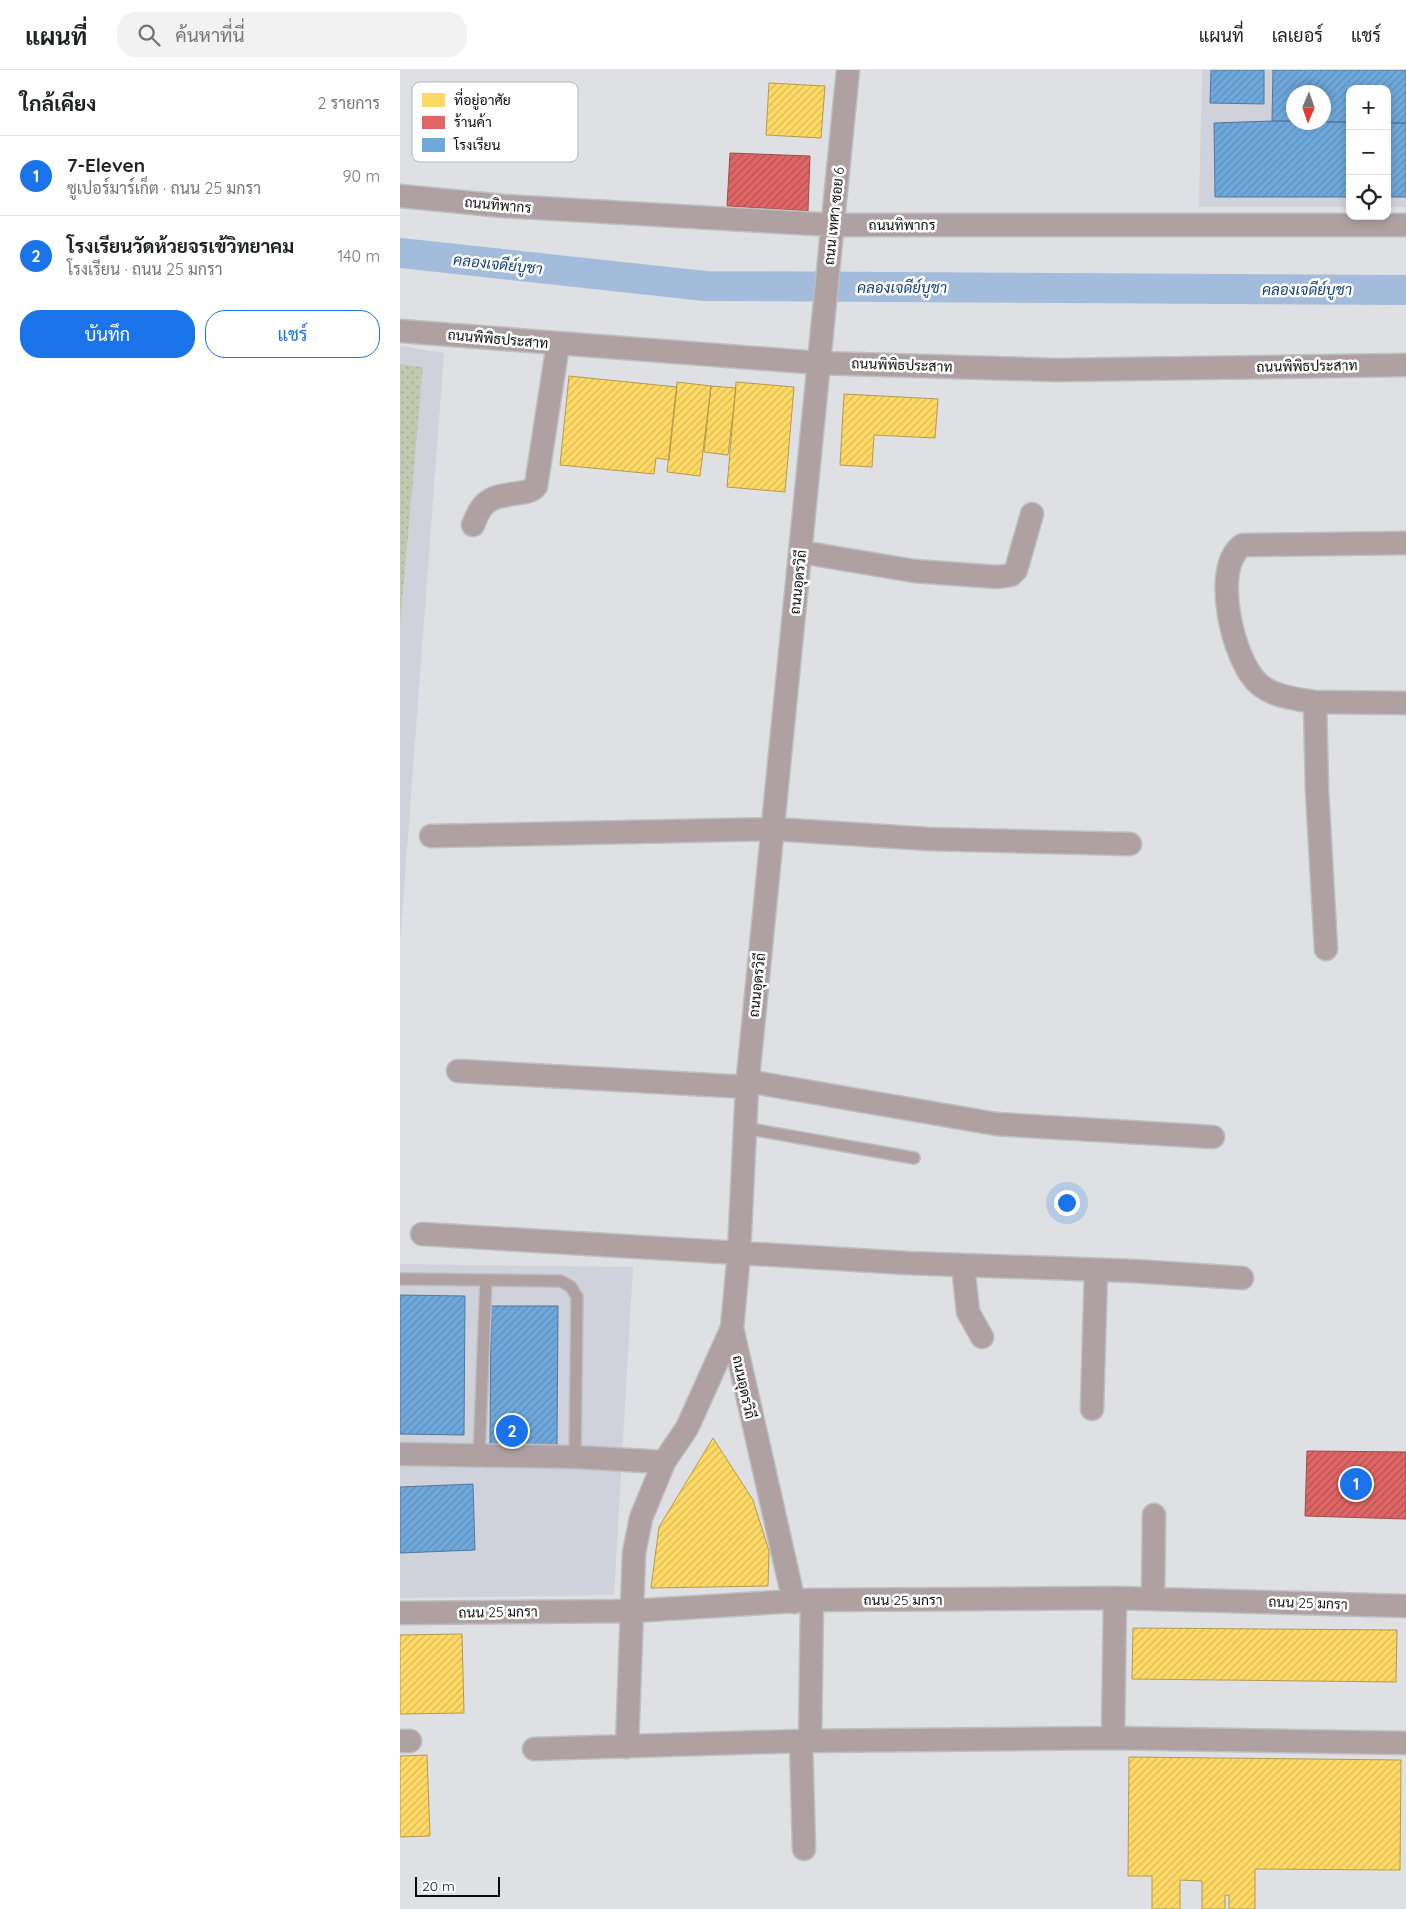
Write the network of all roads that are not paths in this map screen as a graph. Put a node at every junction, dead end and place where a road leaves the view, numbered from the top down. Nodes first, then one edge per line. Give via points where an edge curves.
1 (848, 70) edge
2 (400, 196) edge
3 (834, 225) junction
4 (1406, 225) edge
5 (400, 331) edge
6 (558, 344) junction
7 (820, 363) junction
8 (1406, 365) edge
9 (1032, 514) dead end
10 (473, 525) dead end
11 (1406, 543) edge
12 (801, 552) junction
13 (1315, 702) junction
14 (1406, 703) edge
15 (773, 829) junction
16 (430, 836) dead end
17 (1130, 844) dead end
18 (1326, 949) dead end
19 (458, 1071) dead end
20 (747, 1084) junction
21 (745, 1128) junction
22 (1213, 1137) dead end
23 (914, 1158) dead end
24 (422, 1234) dead end
25 (738, 1253) junction
26 (963, 1265) junction
27 (1096, 1270) junction
28 (1242, 1278) dead end
29 (400, 1279) edge
30 (486, 1280) junction
31 (732, 1328) junction
32 (982, 1337) dead end
33 (1092, 1410) dead end
34 (400, 1454) edge
35 (479, 1456) junction
36 (575, 1457) junction
37 (664, 1462) junction
38 (1154, 1515) dead end
39 (1115, 1598) junction
40 (1153, 1599) junction
41 (803, 1601) junction
42 (1406, 1606) edge
43 (632, 1611) junction
44 (400, 1613) edge
45 (1113, 1738) junction
46 (806, 1741) junction
47 (1406, 1743) edge
48 (627, 1746) junction
49 (534, 1749) dead end
50 (804, 1849) dead end

1 - 3 street, ถนน เทศา ซอย 6
2 - 3 street, ถนนทิพากร via 503,206
3 - 4 street, ถนนทิพากร
3 - 7 street, ถนน เทศา ซอย 6
5 - 6 street, ถนนพิพิธประสาท
6 - 7 street, ถนนพิพิธประสาท
6 - 10 street via 536,486 530,491 498,496 489,501 483,505
7 - 8 street, ถนนพิพิธประสาท via 1056,370
7 - 12 street, ถนนอุดรวิถี
9 - 12 street via 1016,570 1011,575 998,577 914,571
11 - 13 street via 1243,545 1235,550 1230,559 1226,589 1231,623 1245,667 1260,686 1285,697
12 - 15 street, ถนนอุดรวิถี
13 - 14 street
13 - 18 street via 1316,790
15 - 16 street
15 - 17 street via 929,839
15 - 20 street, ถนนอุดรวิถี
19 - 20 street
20 - 21 street, ถนนอุดรวิถี
20 - 22 street via 996,1124
21 - 23 lane
21 - 25 street, ถนนอุดรวิถี
24 - 25 street
25 - 26 street
25 - 31 street, ถนนอุดรวิถี
26 - 27 street
26 - 32 street via 968,1312
27 - 28 street
27 - 33 street
29 - 30 lane
30 - 35 lane
30 - 36 lane via 561,1282 571,1287 577,1297
31 - 37 street via 687,1428
31 - 41 street, ถนนอุดรวิถี
34 - 35 street
35 - 36 street
36 - 37 street
37 - 43 street via 641,1518 634,1553
38 - 40 street
39 - 40 street, ถนน 25 มกรา
39 - 41 street, ถนน 25 มกรา
39 - 45 street
40 - 42 street, ถนน 25 มกรา
41 - 43 street, ถนน 25 มกรา
41 - 46 street, ถนนอุดรวิถี
43 - 44 street, ถนน 25 มกรา
43 - 48 street
45 - 46 street
45 - 47 street
46 - 48 street
46 - 50 street, ถนนอุดรวิถี
48 - 49 street

